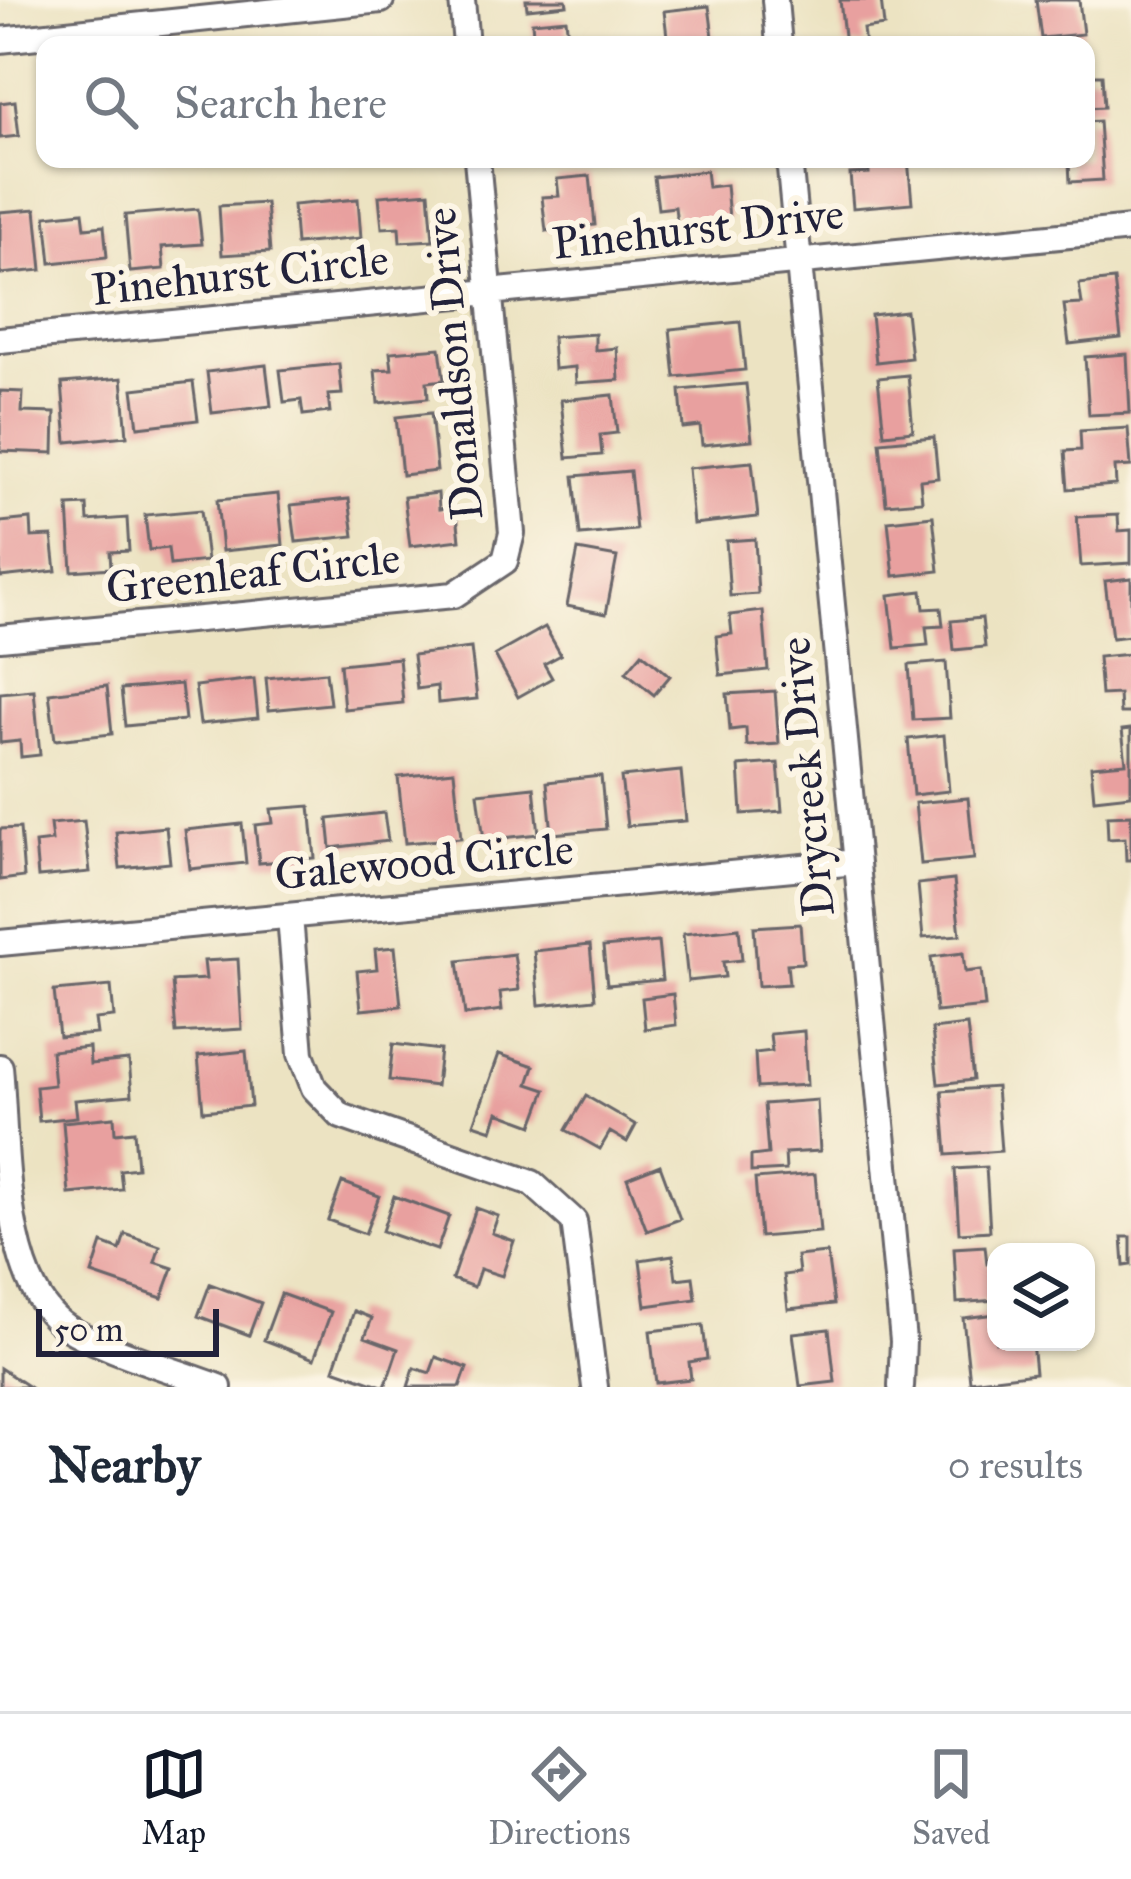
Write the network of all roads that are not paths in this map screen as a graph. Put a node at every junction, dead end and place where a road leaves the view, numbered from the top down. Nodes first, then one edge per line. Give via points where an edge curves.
1 (381, 0) edge
2 (462, 0) edge
3 (775, 0) edge
4 (36, 36) edge
5 (38, 36) edge
6 (465, 36) edge
7 (778, 36) edge
8 (0, 40) edge
9 (478, 168) edge
10 (791, 168) edge
11 (1131, 229) edge
12 (799, 260) junction
13 (489, 291) junction
14 (0, 340) edge
15 (505, 561) joint
16 (0, 638) edge
17 (856, 862) junction
18 (290, 916) junction
19 (0, 943) edge
20 (0, 1067) edge
21 (219, 1387) edge
22 (595, 1387) edge
23 (902, 1387) edge

1 - 5 street
2 - 6 street
3 - 7 street
4 - 8 street
9 - 13 street, Donaldson Drive
10 - 12 street, Drycreek Drive
11 - 12 street, Pinehurst Drive
12 - 13 street, Pinehurst Drive
12 - 17 street, Drycreek Drive
13 - 14 street, Pinehurst Circle
13 - 15 street, Donaldson Drive via 512,533
15 - 16 street, Greenleaf Circle via 454,595
17 - 18 street, Galewood Circle
17 - 23 street, Drycreek Drive
18 - 19 street, Galewood Circle
18 - 22 street via 301,1054 314,1088 341,1116 532,1183 574,1222
20 - 21 street via 20,1260 35,1295 64,1326

